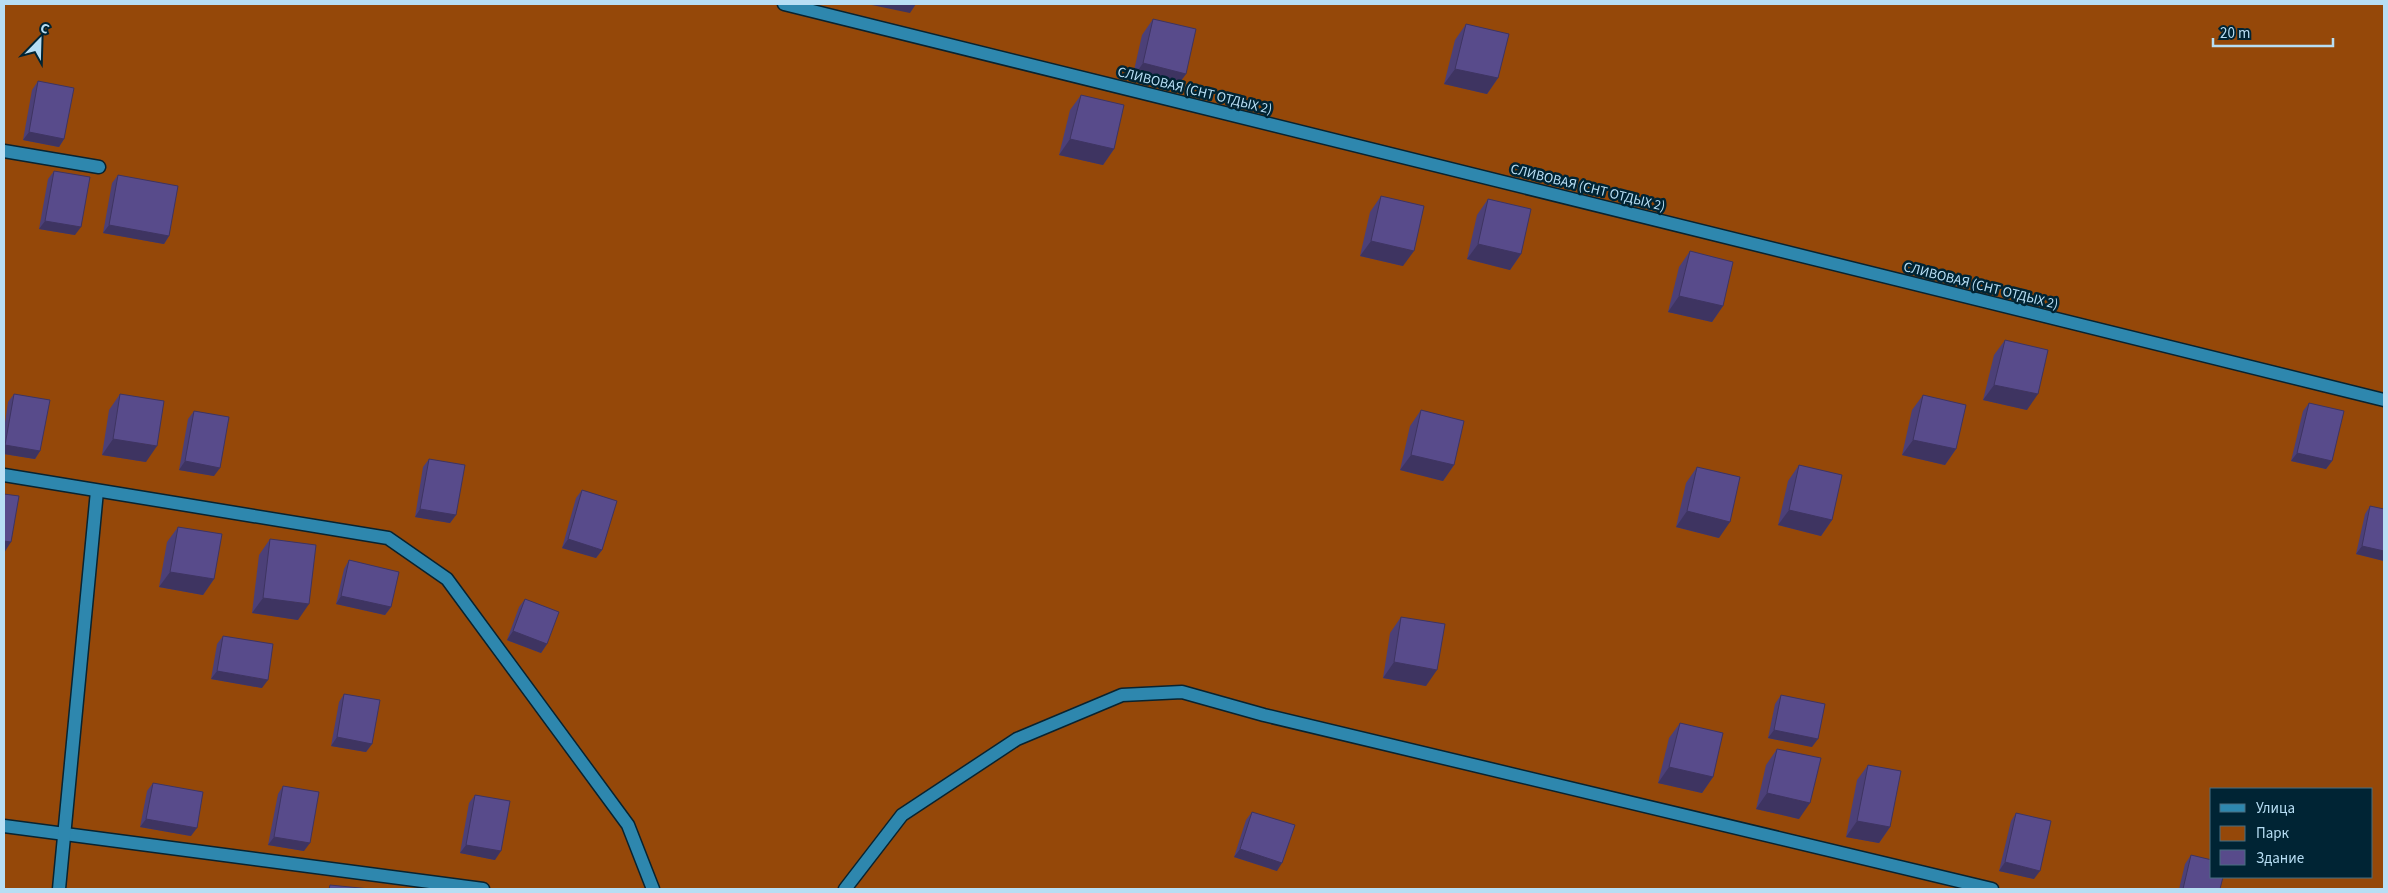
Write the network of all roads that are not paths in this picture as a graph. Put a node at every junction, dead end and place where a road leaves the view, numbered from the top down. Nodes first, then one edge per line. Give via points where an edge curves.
1 (784, 4) edge
2 (4, 151) edge
3 (99, 167) dead end
4 (2384, 400) edge
5 (4, 475) edge
6 (96, 492) junction
7 (4, 826) edge
8 (65, 836) junction
9 (59, 889) edge
10 (483, 889) edge
11 (654, 889) edge
12 (845, 889) edge
13 (1992, 889) edge

1 - 4 lane, СЛИВОВАЯ (СНТ ОТДЫХ 2)
2 - 3 lane
5 - 6 lane
6 - 8 lane
6 - 11 lane via 388,538 447,579 628,825
7 - 8 lane
8 - 9 lane
8 - 10 lane
12 - 13 lane via 902,814 1017,739 1122,695 1182,692 1274,717

